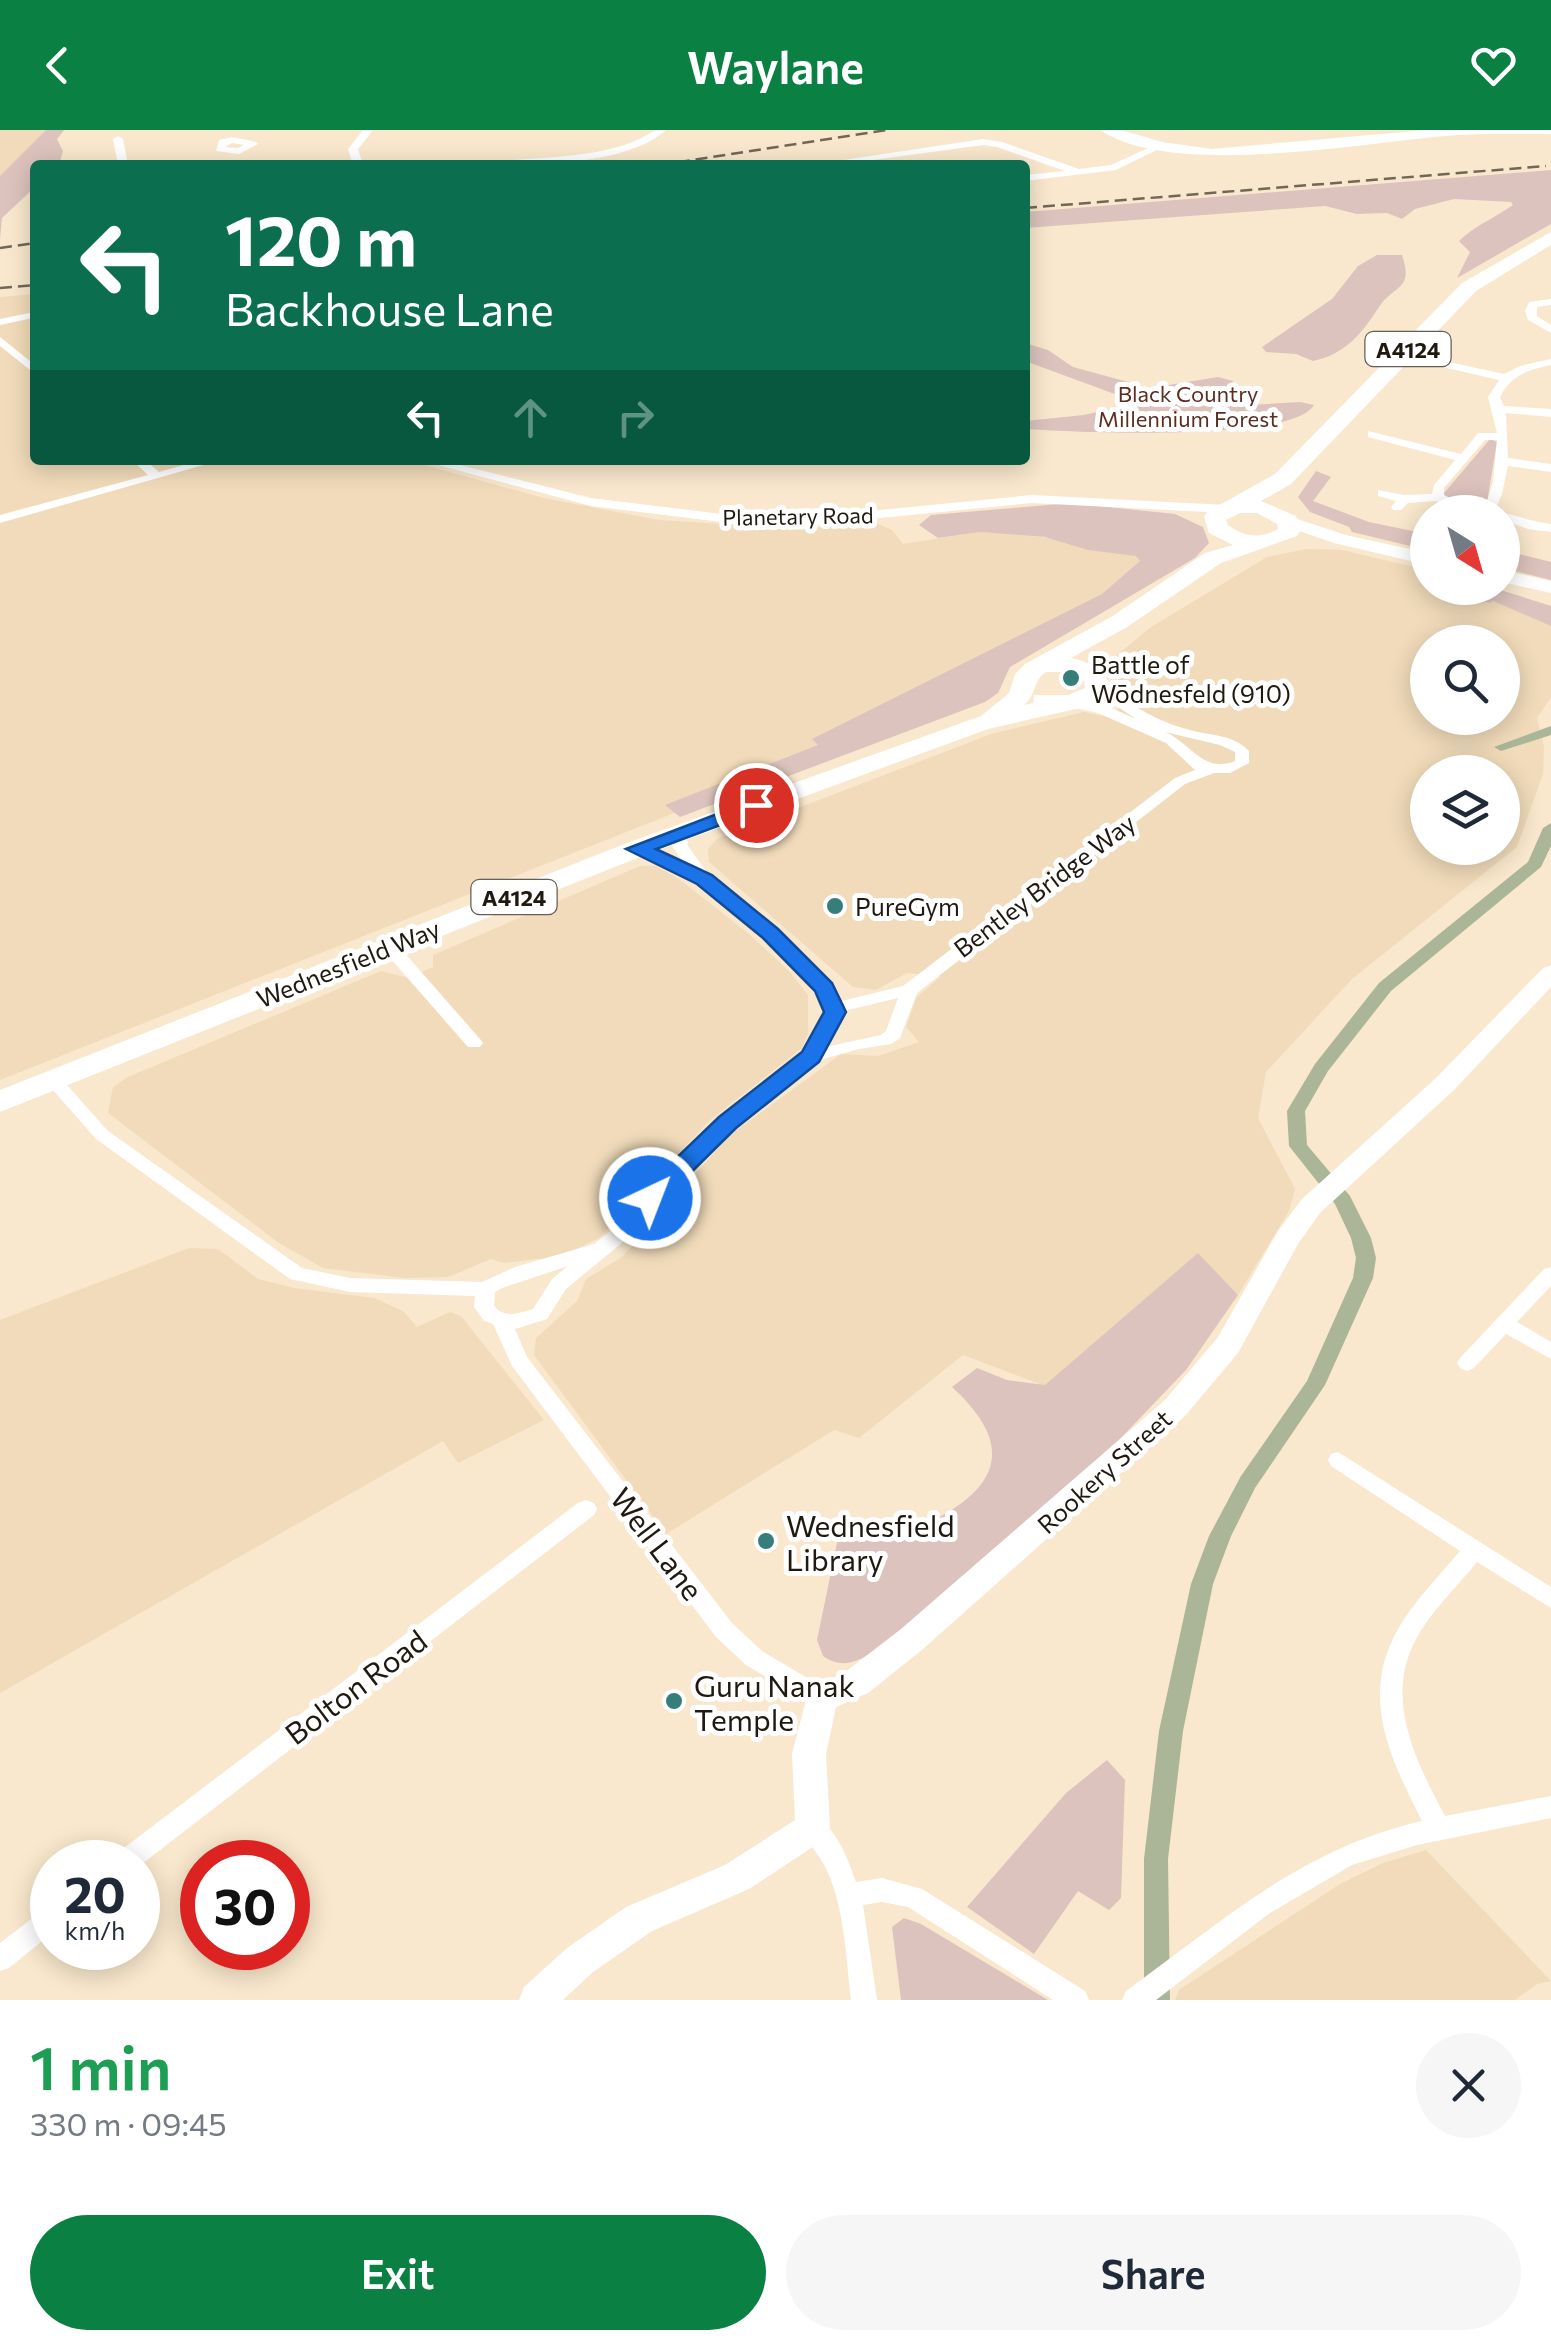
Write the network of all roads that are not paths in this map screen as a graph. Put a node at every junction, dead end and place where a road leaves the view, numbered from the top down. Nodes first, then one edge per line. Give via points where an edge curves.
1 (368, 130) edge
2 (660, 130) edge
3 (1107, 130) edge
4 (1460, 130) edge
5 (1551, 130) edge
6 (1160, 146) junction
7 (108, 147) dead end
8 (123, 160) edge
9 (356, 160) edge
10 (529, 160) edge
11 (852, 160) edge
12 (1081, 173) junction
13 (1030, 178) edge
14 (1551, 237) edge
15 (1551, 302) edge
16 (29, 316) dead end
17 (0, 322) edge
18 (1551, 330) edge
19 (0, 340) edge
20 (1403, 355) junction
21 (1551, 362) edge
22 (30, 367) edge
23 (1506, 378) junction
24 (1502, 409) junction
25 (1551, 413) edge
26 (1371, 434) dead end
27 (1503, 437) junction
28 (1463, 458) junction
29 (1502, 461) junction
30 (144, 465) edge
31 (197, 465) edge
32 (446, 465) edge
33 (1551, 468) edge
34 (157, 476) junction
35 (1281, 481) junction
36 (1382, 492) dead end
37 (1438, 495) edge
38 (1496, 495) edge
39 (1410, 501) edge
40 (1224, 518) junction
41 (0, 519) edge
42 (1520, 522) edge
43 (1551, 528) edge
44 (1280, 530) junction
45 (1410, 555) edge
46 (1214, 558) junction
47 (1520, 580) edge
48 (1551, 587) edge
49 (1119, 622) junction
50 (1043, 665) junction
51 (1095, 677) junction
52 (1025, 686) junction
53 (1065, 703) junction
54 (979, 724) junction
55 (1205, 738) junction
56 (1188, 756) junction
57 (1210, 770) junction
58 (1180, 781) junction
59 (681, 832) junction
60 (636, 849) junction
61 (704, 880) junction
62 (389, 946) junction
63 (1551, 973) edge
64 (824, 988) junction
65 (909, 990) junction
66 (867, 1000) junction
67 (898, 1015) junction
68 (834, 1017) junction
69 (474, 1043) dead end
70 (859, 1043) junction
71 (810, 1057) junction
72 (53, 1080) junction
73 (0, 1102) edge
74 (599, 1250) junction
75 (525, 1274) junction
76 (1551, 1274) edge
77 (485, 1298) junction
78 (549, 1300) junction
79 (511, 1322) junction
80 (1504, 1324) junction
81 (1551, 1351) edge
82 (1467, 1364) dead end
83 (1338, 1460) dead end
84 (586, 1509) dead end
85 (1475, 1549) junction
86 (1551, 1599) edge
87 (820, 1698) junction
88 (1551, 1808) edge
89 (813, 1828) junction
90 (1440, 1831) junction
91 (154, 1840) edge
92 (850, 1895) junction
93 (30, 1935) edge
94 (0, 1959) edge
95 (544, 1998) edge
96 (864, 2000) edge
97 (1076, 2000) edge
98 (1135, 2000) edge

1 - 9 street via 353,149
2 - 10 street via 651,141 626,149
3 - 6 street
4 - 5 street
4 - 6 street via 1226,153
6 - 12 street via 1113,168
7 - 8 street via 119,143
11 - 12 street via 983,142
12 - 13 street
14 - 20 main road, A4124 via 1469,287
15 - 18 street via 1533,304 1530,312
16 - 17 street
19 - 22 street
20 - 23 street
20 - 35 main road, A4124
21 - 23 street
23 - 24 street via 1494,398
24 - 25 street
24 - 27 street
26 - 28 street
27 - 28 street via 1482,436
27 - 29 street
28 - 37 street
29 - 33 street
29 - 38 street
30 - 34 street
31 - 34 street
32 - 40 street, Planetary Road via 592,502 730,519 842,518 1032,499 1117,501
34 - 41 street
35 - 40 main road, A4124
35 - 44 main road
36 - 39 street
40 - 44 main road via 1241,540
40 - 44 main road via 1261,507
40 - 46 main road
42 - 43 street
44 - 45 street
44 - 46 main road
46 - 49 main road
47 - 48 street
49 - 50 main road
49 - 51 main road via 1097,650
50 - 51 main road via 1074,666
50 - 52 main road, Wednesfield Way via 1028,674
51 - 53 main road via 1096,692
51 - 55 street via 1116,701
52 - 53 main road via 1042,699
52 - 54 main road, Wednesfield Way / A4124
53 - 54 main road, Wednesfield Way / A4124
53 - 56 street via 1102,708 1171,740
54 - 59 main road, Wednesfield Way / A4124
55 - 56 street via 1191,743
55 - 57 street via 1232,742 1244,754 1233,768
56 - 57 street
56 - 58 street
57 - 58 street
58 - 65 street, Bentley Bridge Way
59 - 60 main road, Wednesfield Way / A4124
59 - 61 street via 680,846
60 - 61 street
60 - 62 main road, Wednesfield Way / A4124
61 - 64 street via 786,947
62 - 69 street
62 - 72 main road, Wednesfield Way / A4124
63 - 87 street, Rookery Street via 1445,1084 1320,1197 1288,1238 1228,1345 1186,1397 912,1640 856,1683
64 - 66 street
64 - 68 street
65 - 66 street
65 - 67 street
66 - 67 street
66 - 68 street
67 - 70 street via 894,1034
68 - 70 street via 841,1036
68 - 71 street
70 - 71 street
71 - 74 street via 696,1150
72 - 73 main road, Wednesfield Way / A4124
72 - 77 street via 102,1135 286,1268 331,1282
74 - 75 street
74 - 78 street
75 - 77 street via 504,1276
75 - 78 street via 543,1282
76 - 80 street
77 - 79 street
78 - 79 street via 540,1314
79 - 87 street, Well Lane via 518,1361 724,1630 754,1658
80 - 81 street
80 - 82 street
83 - 85 street
84 - 91 street, Bolton Road
85 - 86 street
85 - 90 street via 1405,1637 1390,1681 1400,1750
87 - 89 street via 809,1754
88 - 90 street
89 - 92 street via 832,1849
89 - 95 street via 737,1877 639,1919 580,1960
90 - 98 street via 1342,1857 1274,1897
92 - 96 street
92 - 97 street via 882,1890 913,1897
93 - 94 street

